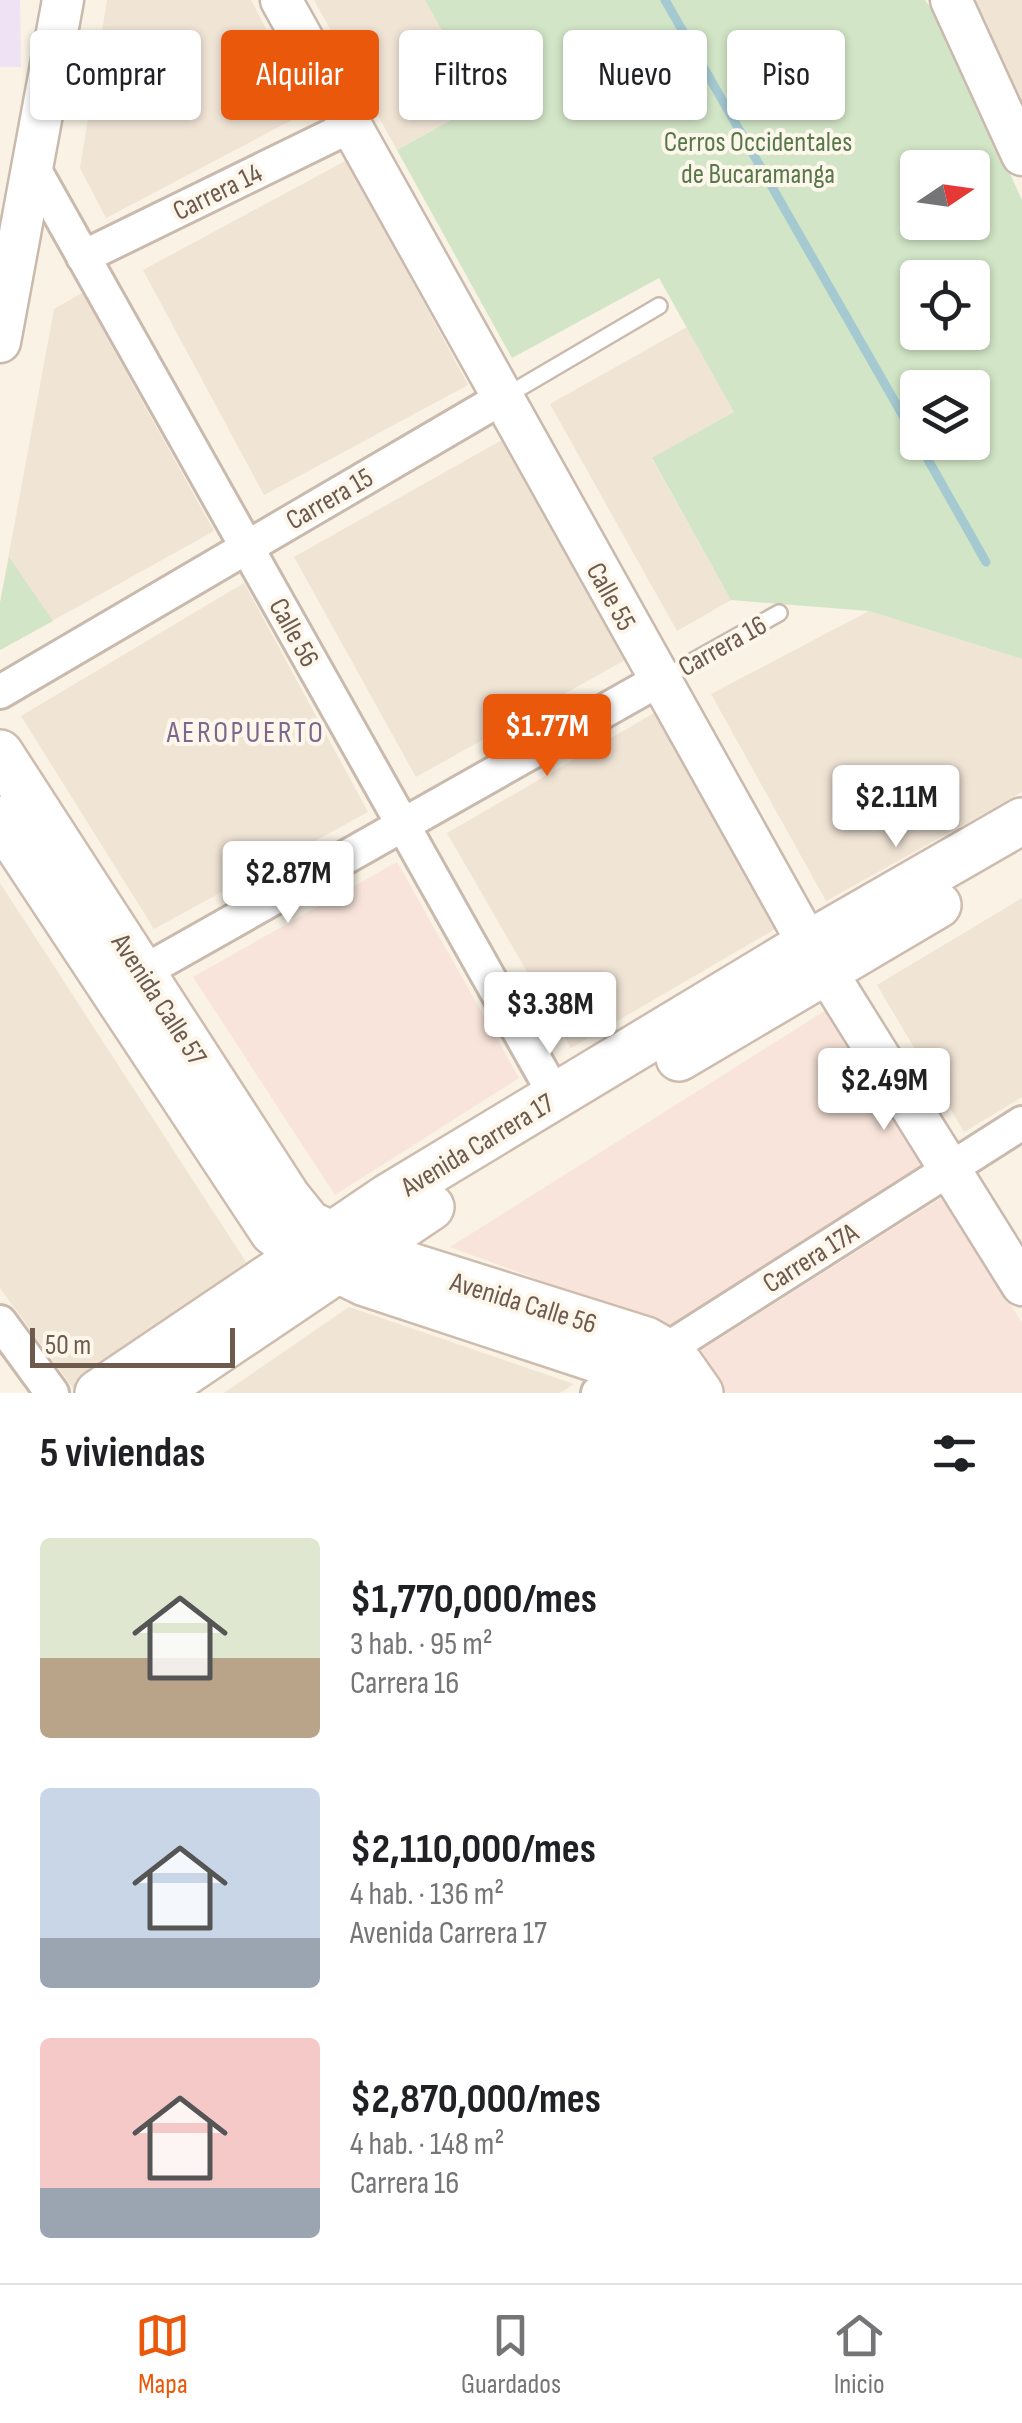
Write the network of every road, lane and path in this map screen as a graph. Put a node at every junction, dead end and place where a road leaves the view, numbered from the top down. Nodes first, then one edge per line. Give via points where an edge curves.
1 (281, 0) edge
2 (951, 0) edge
3 (61, 5) edge
4 (351, 126) junction
5 (1022, 155) edge
6 (33, 167) junction
7 (84, 257) junction
8 (660, 306) dead end
9 (0, 342) edge
10 (502, 398) junction
11 (246, 546) junction
12 (779, 613) dead end
13 (659, 680) junction
14 (0, 692) edge
15 (0, 753) edge
16 (0, 819) edge
17 (1022, 821) edge
18 (404, 825) junction
19 (1022, 856) edge
20 (816, 958) junction
21 (143, 972) junction
22 (556, 1096) junction
23 (1022, 1123) edge
24 (949, 1170) junction
25 (334, 1252) junction
26 (1022, 1285) edge
27 (0, 1322) edge
28 (639, 1377) edge
29 (52, 1393) edge
30 (98, 1393) edge
31 (155, 1393) edge
32 (700, 1393) edge

1 - 4 street, Calle 55
2 - 5 street
3 - 6 street
4 - 7 street, Carrera 14
4 - 10 street, Calle 55
6 - 7 street, Calle 56
6 - 9 street
7 - 11 street, Calle 56
8 - 10 lane, Carrera 15
10 - 11 street, Carrera 15
10 - 13 street, Calle 55
11 - 14 street, Carrera 15
11 - 18 street, Calle 56
12 - 13 lane, Carrera 16
13 - 18 street, Carrera 16
13 - 20 street, Calle 55
15 - 21 main road, Avenida Calle 57
16 - 25 main road, Avenida Calle 57 via 258,1213 273,1232
17 - 20 main road, Avenida Carrera 17
18 - 21 street, Carrera 16
18 - 22 street, Calle 56
19 - 20 main road, Avenida Carrera 17
20 - 22 main road, Avenida Carrera 17
20 - 24 street, Calle 55
20 - 25 main road, Avenida Carrera 17 via 422,1212
21 - 25 main road, Avenida Calle 57 via 298,1212
22 - 25 main road, Avenida Carrera 17
23 - 24 street, Carrera 17A
24 - 26 street, Calle 55
24 - 28 street, Carrera 17A
25 - 28 main road, Avenida Calle 56 via 631,1335
25 - 30 main road, Avenida Carrera 17
25 - 31 main road, Avenida Carrera 17
27 - 29 street
28 - 32 main road, Avenida Calle 56 via 687,1371

